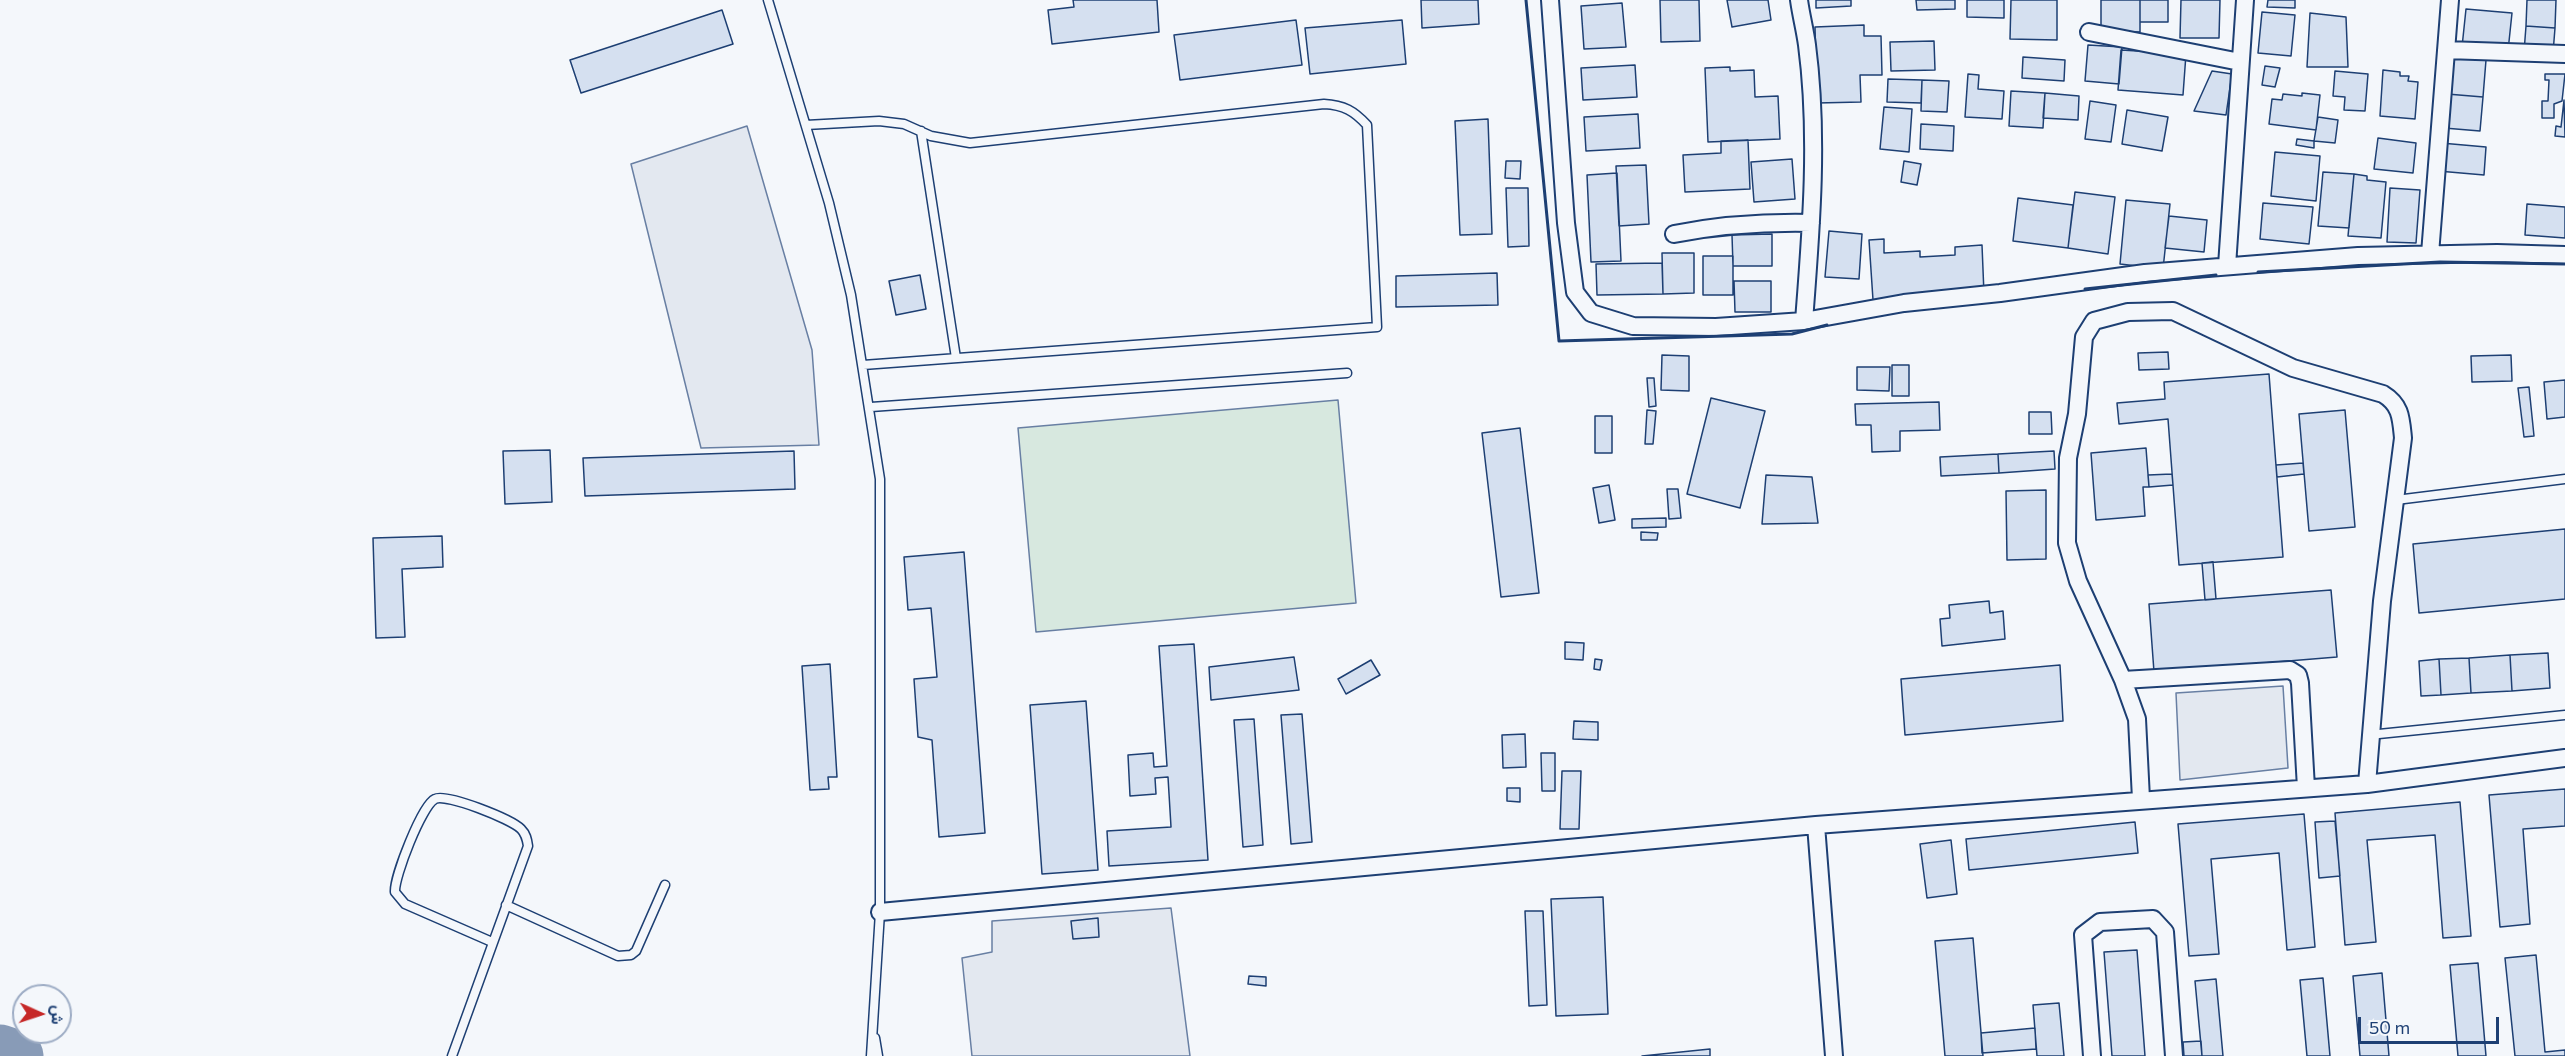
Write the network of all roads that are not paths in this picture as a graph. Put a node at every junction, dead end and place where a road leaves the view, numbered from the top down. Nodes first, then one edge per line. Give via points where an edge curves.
1 (768, 0) edge
2 (1550, 0) edge
3 (1799, 0) edge
4 (2245, 0) edge
5 (2450, 0) edge
6 (2089, 32) dead end
7 (2446, 50) junction
8 (2565, 54) edge
9 (2240, 62) junction
10 (806, 125) junction
11 (921, 131) junction
12 (1810, 223) junction
13 (1674, 234) dead end
14 (2430, 254) junction
15 (2565, 255) edge
16 (2227, 266) junction
17 (1804, 321) junction
18 (956, 358) junction
19 (862, 365) junction
20 (1347, 373) dead end
21 (871, 407) junction
22 (2565, 479) edge
23 (2396, 500) junction
24 (2123, 680) junction
25 (2565, 715) edge
26 (2369, 735) junction
27 (2565, 758) edge
28 (2367, 784) junction
29 (2306, 788) junction
30 (2141, 799) junction
31 (1816, 825) junction
32 (665, 885) dead end
33 (506, 905) junction
34 (880, 912) junction
35 (492, 942) junction
36 (874, 1029) junction
37 (452, 1056) edge
38 (871, 1056) edge
39 (878, 1056) edge
40 (1834, 1056) edge
41 (2092, 1056) edge
42 (2174, 1056) edge

1 - 10 lane
2 - 17 street via 1575,292 1592,313 1633,326 1671,328
3 - 12 street via 1807,46 1810,102
4 - 9 street
5 - 7 street
6 - 9 street
7 - 8 street
7 - 14 street
9 - 16 street
10 - 11 lane via 879,122 904,124
10 - 19 lane via 851,295
11 - 18 lane
11 - 18 lane via 970,143 1324,104 1340,105 1356,113 1367,125 1377,327
12 - 13 street via 1756,222
12 - 17 street
14 - 15 street
14 - 16 street
16 - 17 street via 1904,303
18 - 19 lane
19 - 21 lane
20 - 21 lane
21 - 34 lane via 880,478
22 - 23 lane
23 - 24 street via 2403,438 2400,411 2394,400 2293,368 2173,311 2128,312 2094,321 2084,337 2077,414 2068,458 2067,543 2078,581
23 - 26 street
24 - 29 street via 2290,670 2298,675 2300,683
24 - 30 street via 2137,719
25 - 26 lane
26 - 28 street
27 - 28 street
28 - 29 street
29 - 30 street
30 - 31 street
31 - 34 street
31 - 40 street
32 - 33 lane via 636,951 625,957
33 - 35 lane
33 - 35 lane via 528,846 522,830 449,797 435,798 425,808 397,876 395,892 405,904
34 - 36 lane
35 - 37 lane
36 - 38 lane
36 - 39 lane
41 - 42 street via 2083,935 2100,922 2153,919 2165,932

